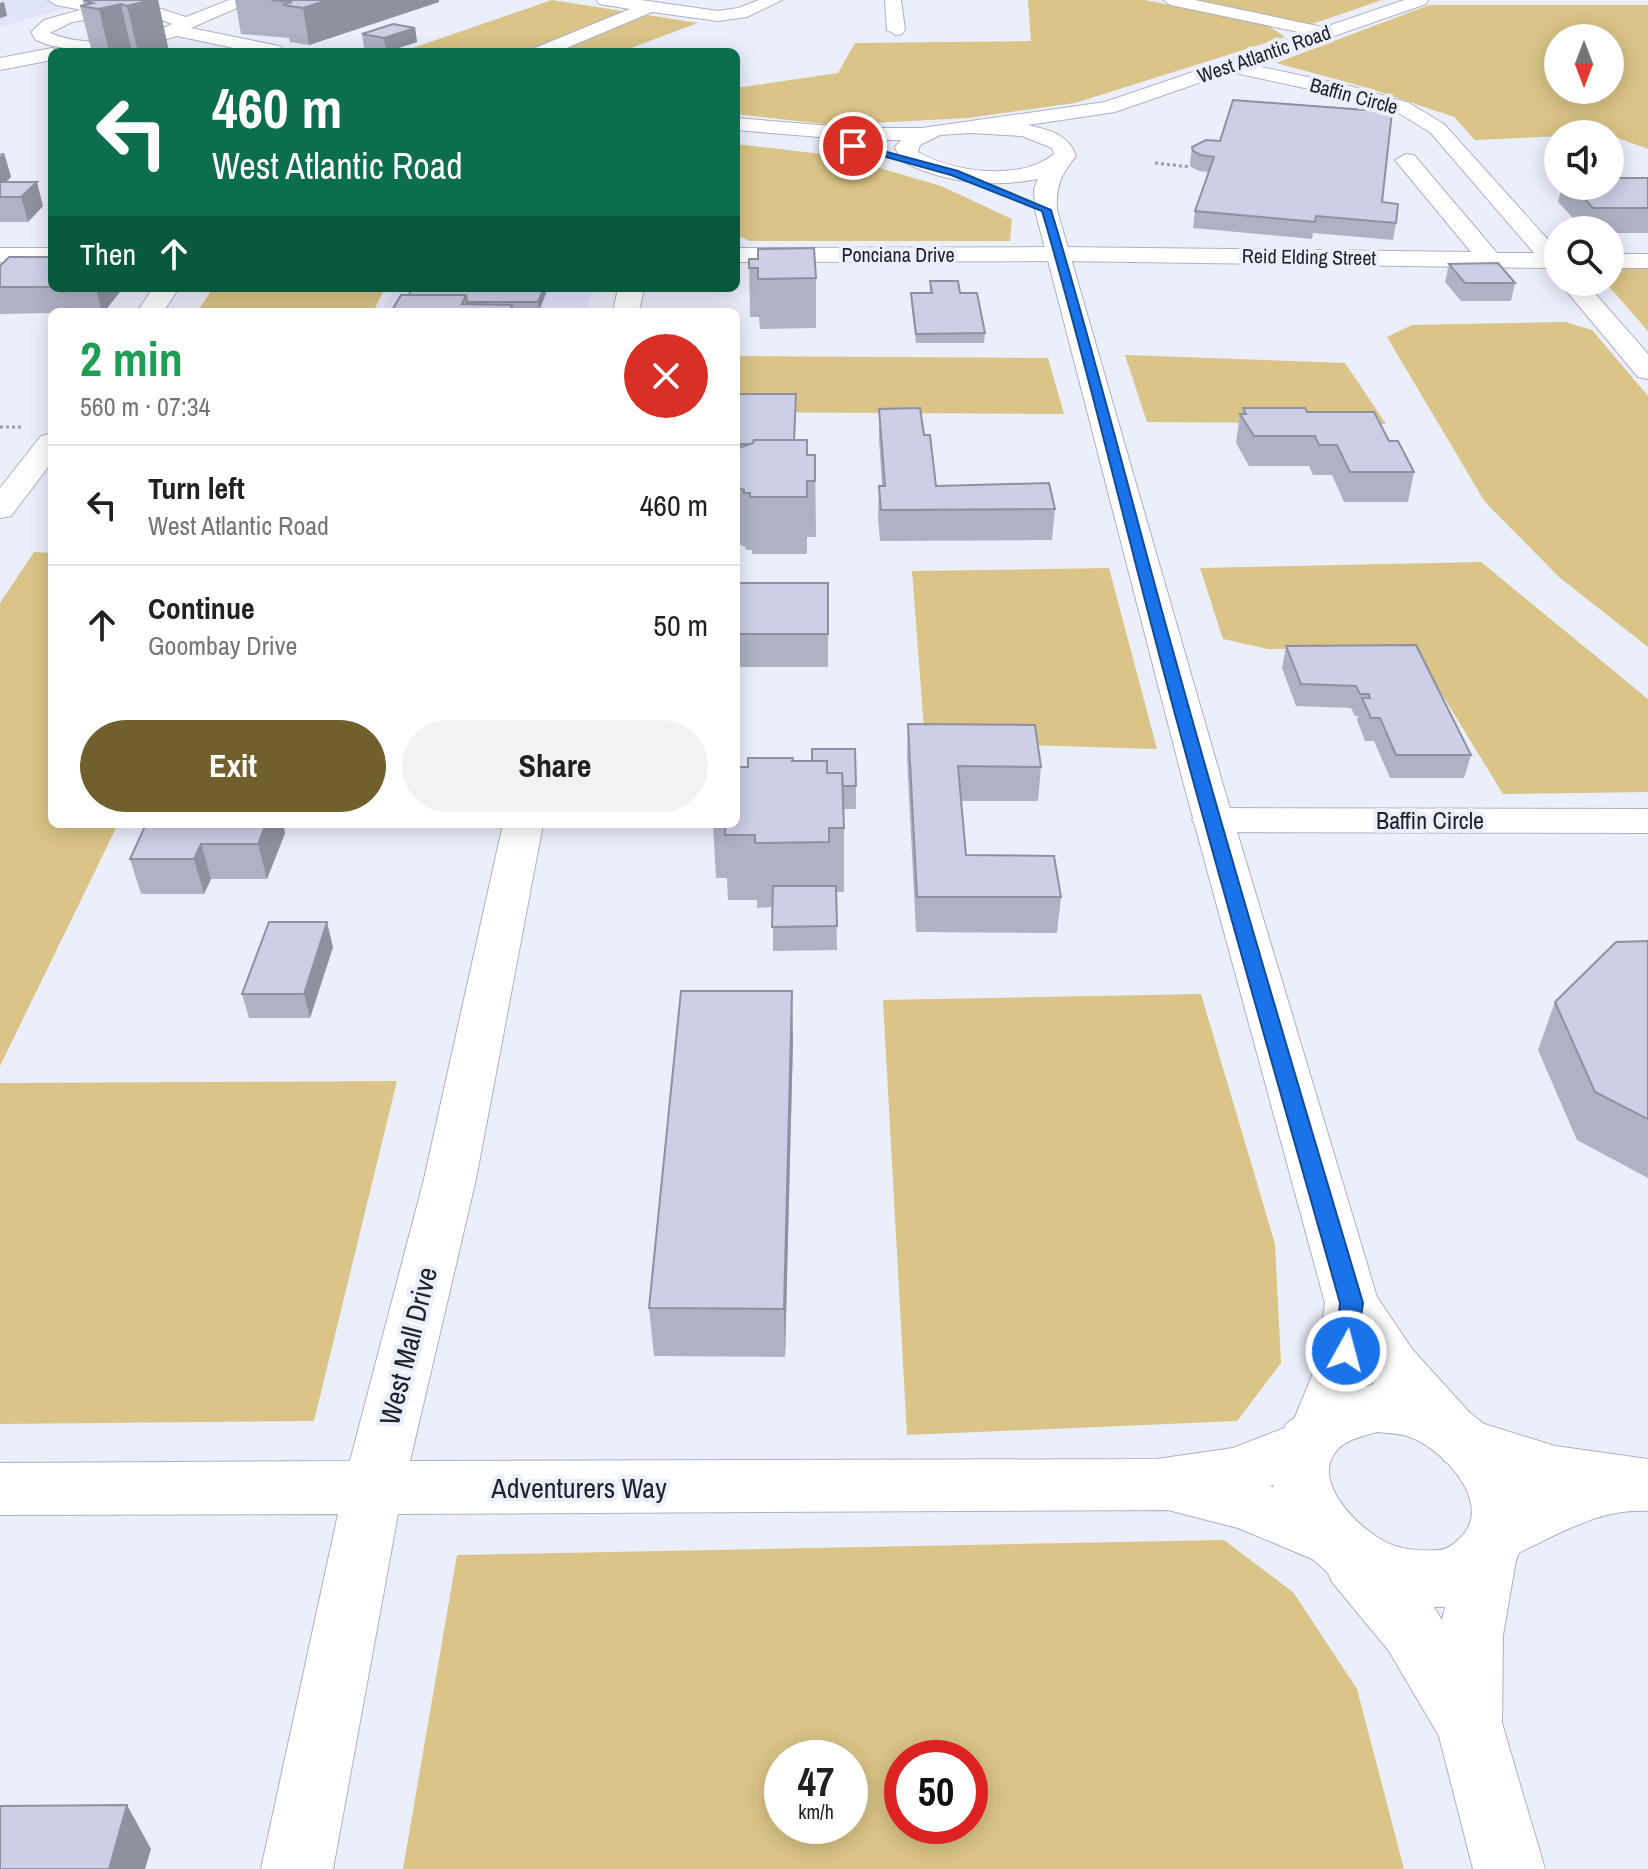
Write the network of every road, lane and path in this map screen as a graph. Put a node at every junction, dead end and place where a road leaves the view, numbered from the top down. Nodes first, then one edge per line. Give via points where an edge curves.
1 (156, 0) edge
2 (247, 0) edge
3 (605, 0) edge
4 (703, 0) edge
5 (774, 0) edge
6 (893, 0) edge
7 (1171, 0) edge
8 (1420, 0) edge
9 (49, 2) edge
10 (658, 3) edge
11 (724, 3) dead end
12 (114, 11) junction
13 (65, 18) junction
14 (178, 28) junction
15 (896, 30) dead end
16 (1327, 33) junction
17 (133, 42) junction
18 (96, 45) junction
19 (81, 48) edge
20 (205, 48) edge
21 (258, 48) edge
22 (551, 48) edge
23 (48, 55) edge
24 (0, 64) edge
25 (1229, 66) junction
26 (1108, 108) junction
27 (740, 124) edge
28 (979, 126) junction
29 (740, 134) edge
30 (924, 134) junction
31 (1058, 155) junction
32 (1406, 160) dead end
33 (918, 162) junction
34 (1155, 163) dead end
35 (1191, 167) edge
36 (955, 173) junction
37 (1046, 210) junction
38 (1544, 247) edge
39 (1060, 254) junction
40 (0, 255) edge
41 (48, 255) edge
42 (740, 255) edge
43 (1490, 260) junction
44 (1624, 261) edge
45 (1648, 261) edge
46 (1544, 262) edge
47 (1584, 296) edge
48 (1648, 371) edge
49 (48, 447) edge
50 (3, 501) edge
51 (1212, 820) junction
52 (1648, 821) edge
53 (522, 828) edge
54 (1352, 1303) junction
55 (1313, 1436) junction
56 (1457, 1436) junction
57 (1642, 1484) edge
58 (1157, 1485) junction
59 (0, 1489) edge
60 (373, 1489) junction
61 (1336, 1544) junction
62 (1492, 1544) junction
63 (1469, 1724) junction
64 (297, 1869) edge
65 (1509, 1869) edge

1 - 12 main road
2 - 14 main road
3 - 10 main road
4 - 11 main road
5 - 10 main road via 731,16
6 - 15 main road
7 - 16 main road
8 - 16 main road, West Atlantic Road
9 - 12 main road
9 - 13 main road via 72,10
10 - 22 main road
12 - 13 main road
12 - 14 main road via 167,13 181,21
13 - 18 main road via 33,34
14 - 17 main road
14 - 21 main road via 178,33
16 - 25 main road, West Atlantic Road
17 - 18 main road
17 - 20 main road via 166,40
18 - 19 main road
23 - 24 main road
25 - 26 main road, West Atlantic Road
25 - 38 main road, Baffin Circle via 1402,107 1437,128
26 - 28 main road, West Atlantic Road
26 - 31 main road, West Atlantic Road
27 - 30 main road via 847,134
28 - 30 main road
28 - 31 main road via 1029,131
29 - 33 main road via 853,146
30 - 33 main road via 906,147
31 - 36 main road via 1010,175
31 - 37 main road via 1045,189
32 - 43 main road
33 - 36 main road
34 - 35 path
36 - 37 main road
37 - 39 main road
39 - 42 main road, Ponciana Drive
39 - 43 main road, Reid Elding Street
39 - 51 main road
40 - 41 main road
43 - 46 main road, Reid Elding Street
44 - 45 main road
47 - 48 main road
49 - 50 main road
51 - 52 main road, Baffin Circle
51 - 54 main road
53 - 60 main road, West Mall Drive via 450,1179
54 - 55 main road via 1344,1366
54 - 56 main road via 1392,1366
55 - 56 main road via 1335,1417 1377,1408 1401,1410
55 - 58 main road, Adventurers Way via 1237,1473
55 - 61 main road via 1301,1461 1304,1500
56 - 57 main road via 1550,1473
56 - 62 main road via 1484,1463 1497,1486 1502,1510
57 - 62 main road via 1530,1515
58 - 60 main road, Adventurers Way
58 - 61 main road, Adventurers Way via 1244,1503
59 - 60 main road, Adventurers Way
60 - 64 main road, West Mall Drive
61 - 62 main road via 1373,1568 1405,1578 1437,1579 1464,1572
61 - 63 main road via 1412,1630
62 - 63 main road via 1471,1635
63 - 65 main road

